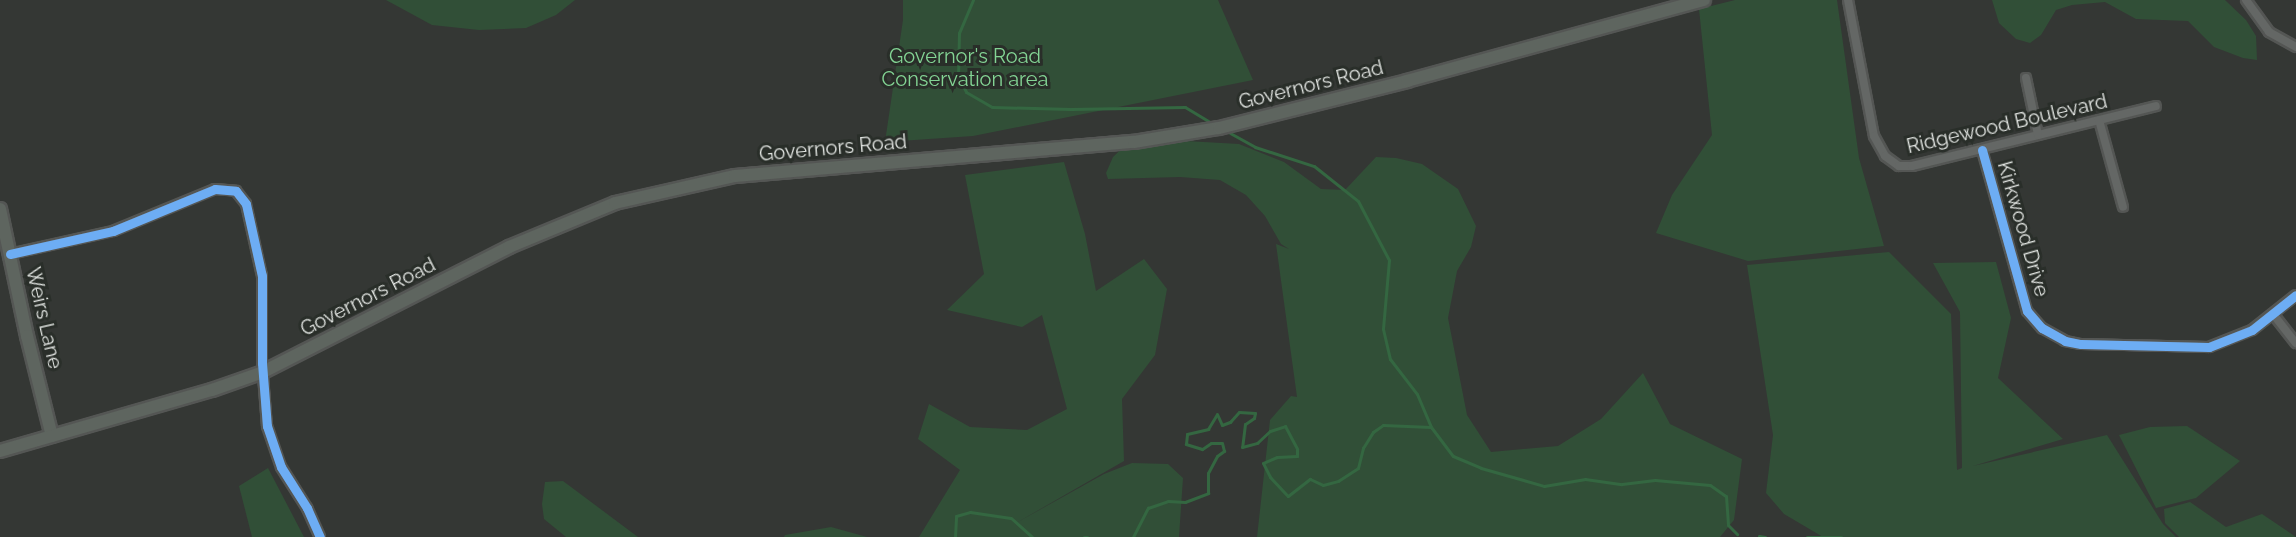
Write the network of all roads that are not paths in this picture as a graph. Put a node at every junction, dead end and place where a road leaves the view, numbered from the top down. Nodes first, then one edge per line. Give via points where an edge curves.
1 (1704, 0) edge
2 (1848, 0) edge
3 (2246, 0) edge
4 (2296, 47) edge
5 (2026, 78) dead end
6 (2156, 106) dead end
7 (2099, 120) junction
8 (2038, 135) junction
9 (1982, 150) junction
10 (2123, 207) dead end
11 (0, 209) edge
12 (10, 254) junction
13 (2296, 296) edge
14 (2273, 314) junction
15 (2296, 343) edge
16 (263, 372) junction
17 (52, 436) junction
18 (0, 451) edge
19 (320, 537) edge

1 - 16 main road, Governors Road via 1220,128 1123,143 735,176 615,203 509,247
2 - 9 street, Ridgewood Boulevard via 1874,135 1885,156 1899,166 1912,166
3 - 4 street via 2270,32
5 - 8 street
6 - 7 street, Ridgewood Boulevard
7 - 8 street, Ridgewood Boulevard
7 - 10 street
8 - 9 street, Ridgewood Boulevard
9 - 14 street, Kirkwood Drive via 2026,311 2042,328 2065,341 2209,347 2252,330
11 - 12 main road, Weirs Lane
12 - 16 street via 113,231 201,194 236,191 246,204 255,236 263,293
12 - 17 main road, Weirs Lane
13 - 14 street, Kirkwood Drive
14 - 15 street
16 - 17 main road, Governors Road
16 - 19 street via 267,426 281,467
17 - 18 main road, Governors Road

